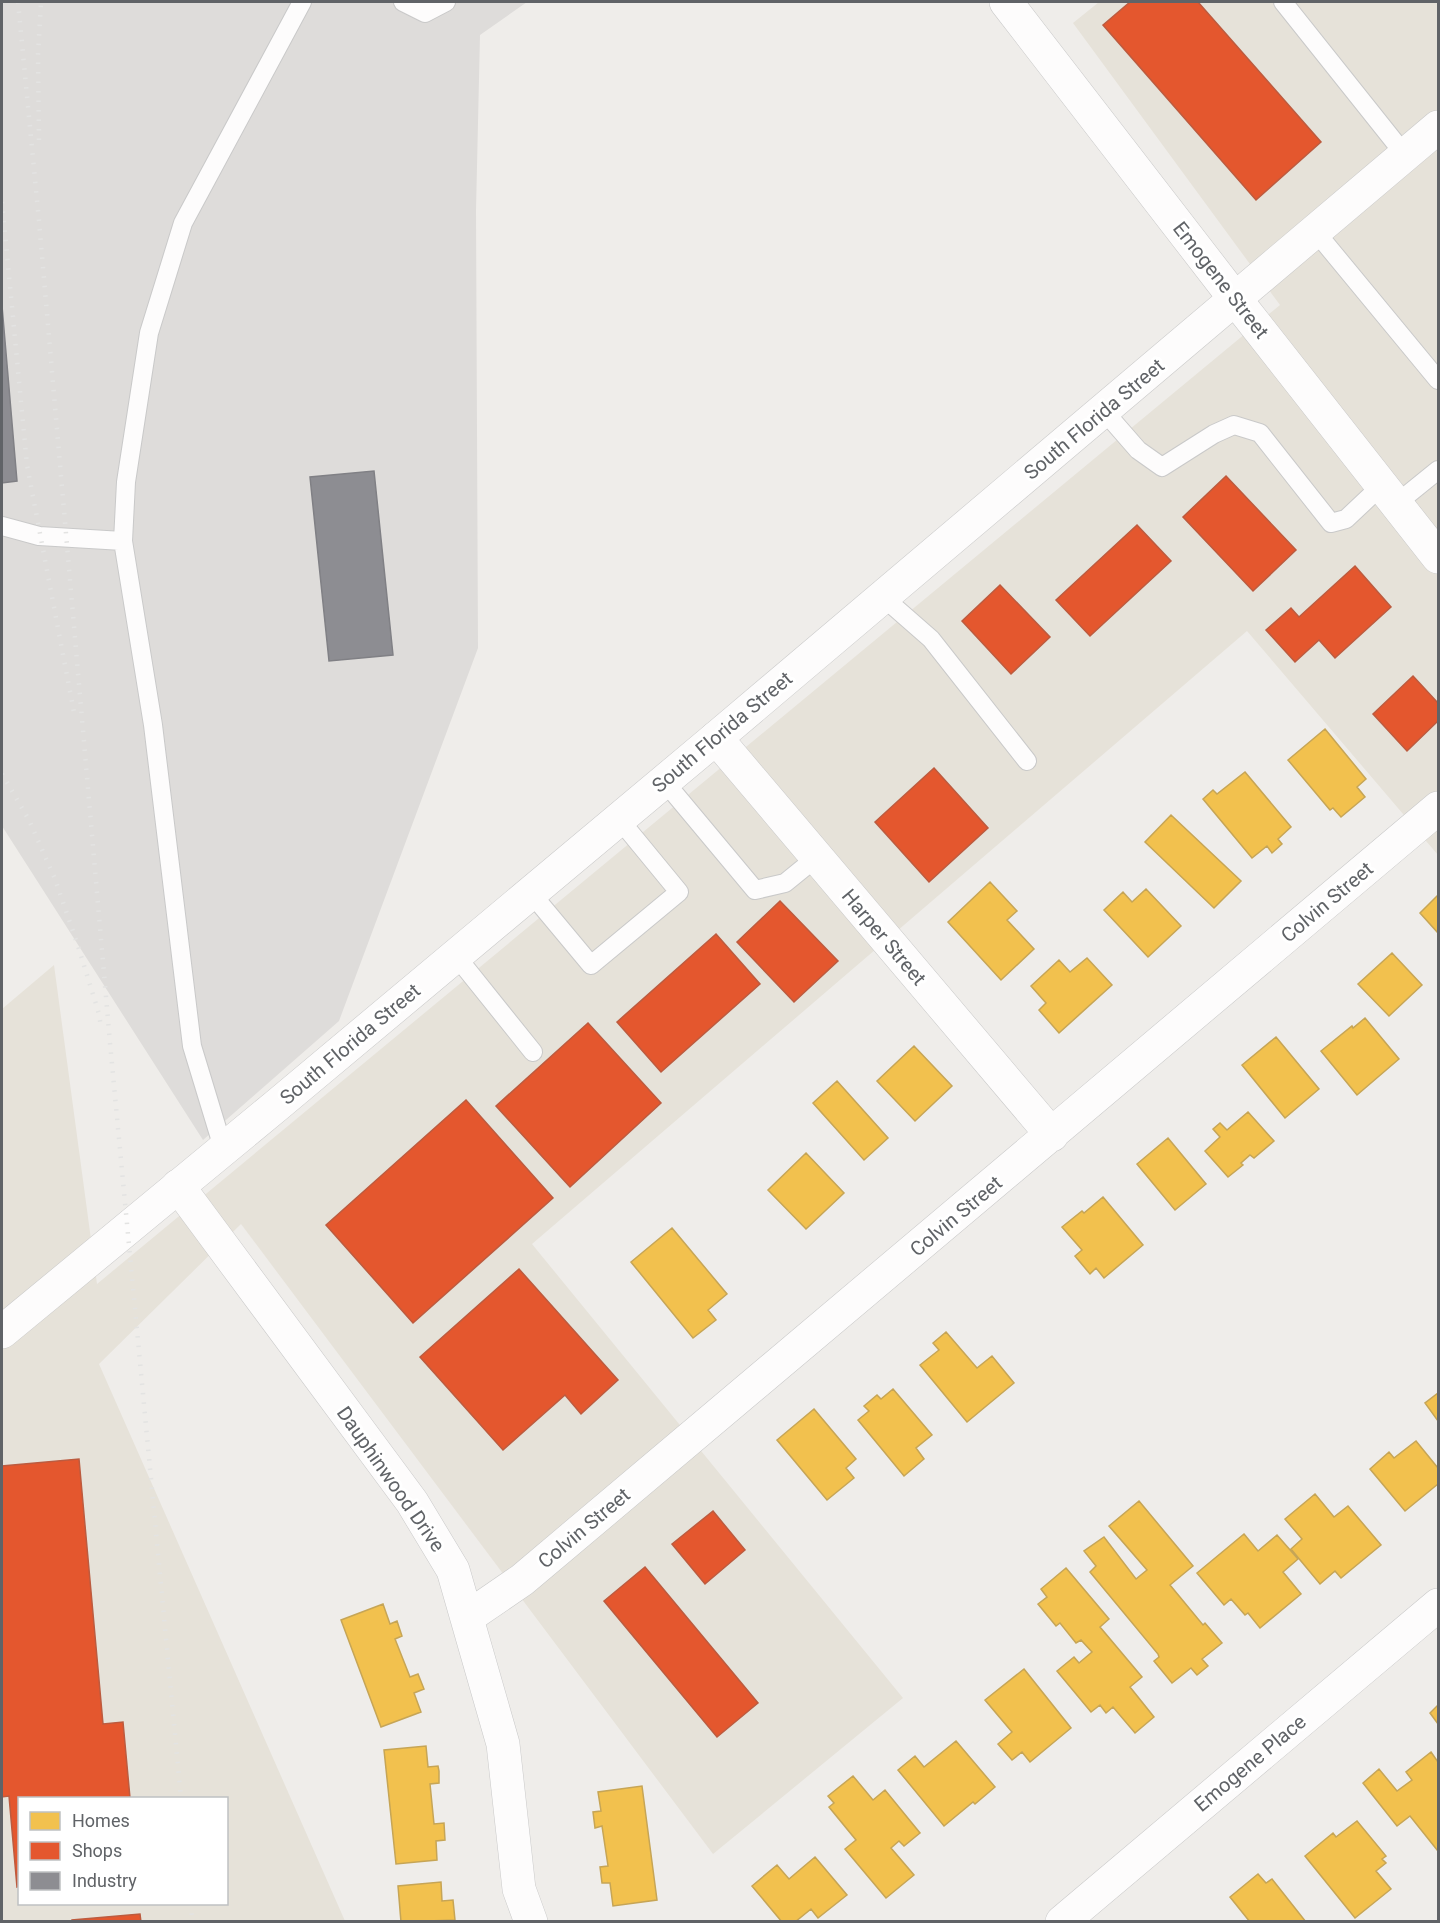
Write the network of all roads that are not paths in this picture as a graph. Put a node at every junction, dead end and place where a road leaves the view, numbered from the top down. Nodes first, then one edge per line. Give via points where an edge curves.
1 (302, 2) edge
2 (403, 2) edge
3 (446, 2) edge
4 (1006, 2) edge
5 (1283, 2) edge
6 (1438, 127) edge
7 (1405, 155) junction
8 (1316, 231) junction
9 (1236, 300) junction
10 (1438, 380) edge
11 (1104, 411) junction
12 (1438, 470) edge
13 (1389, 495) junction
14 (2, 526) edge
15 (123, 541) junction
16 (1438, 557) edge
17 (883, 597) junction
18 (716, 738) junction
19 (1027, 761) dead end
20 (664, 781) junction
21 (1438, 808) edge
22 (619, 819) junction
23 (817, 857) junction
24 (531, 893) junction
25 (456, 956) junction
26 (533, 1052) dead end
27 (1052, 1135) junction
28 (223, 1148) junction
29 (178, 1186) junction
30 (2, 1332) edge
31 (1438, 1605) edge
32 (468, 1617) junction
33 (531, 1922) edge
34 (1062, 1922) edge

1 - 15 lane via 183,223 149,333 126,482
2 - 3 lane via 425,13
4 - 9 street, Emogene Street
5 - 7 lane
6 - 7 street, South Florida Street
7 - 8 street, South Florida Street
8 - 9 street, South Florida Street
8 - 10 lane
9 - 11 street, South Florida Street
9 - 13 street, Emogene Street
11 - 13 lane via 1138,450 1162,467 1234,425 1260,433 1331,523
11 - 17 street, South Florida Street
12 - 13 lane
13 - 16 street, Emogene Street
14 - 15 lane via 39,536
15 - 28 lane via 153,725 192,1046
17 - 18 street, South Florida Street
17 - 19 lane via 931,639
18 - 20 street, South Florida Street
18 - 23 street, Harper Street
20 - 22 street, South Florida Street
20 - 23 lane via 755,890 785,883
21 - 27 street, Colvin Street
22 - 24 street, South Florida Street
22 - 24 lane via 680,892 591,965
23 - 27 street, Harper Street
24 - 25 street, South Florida Street
25 - 26 lane
25 - 28 street, South Florida Street
27 - 32 street, Colvin Street via 522,1580
28 - 29 street, South Florida Street
29 - 30 street, South Florida Street
29 - 32 street, Dauphinwood Drive via 412,1502 453,1570
31 - 34 street, Emogene Place
32 - 33 street, Dauphinwood Drive via 503,1744 519,1889

